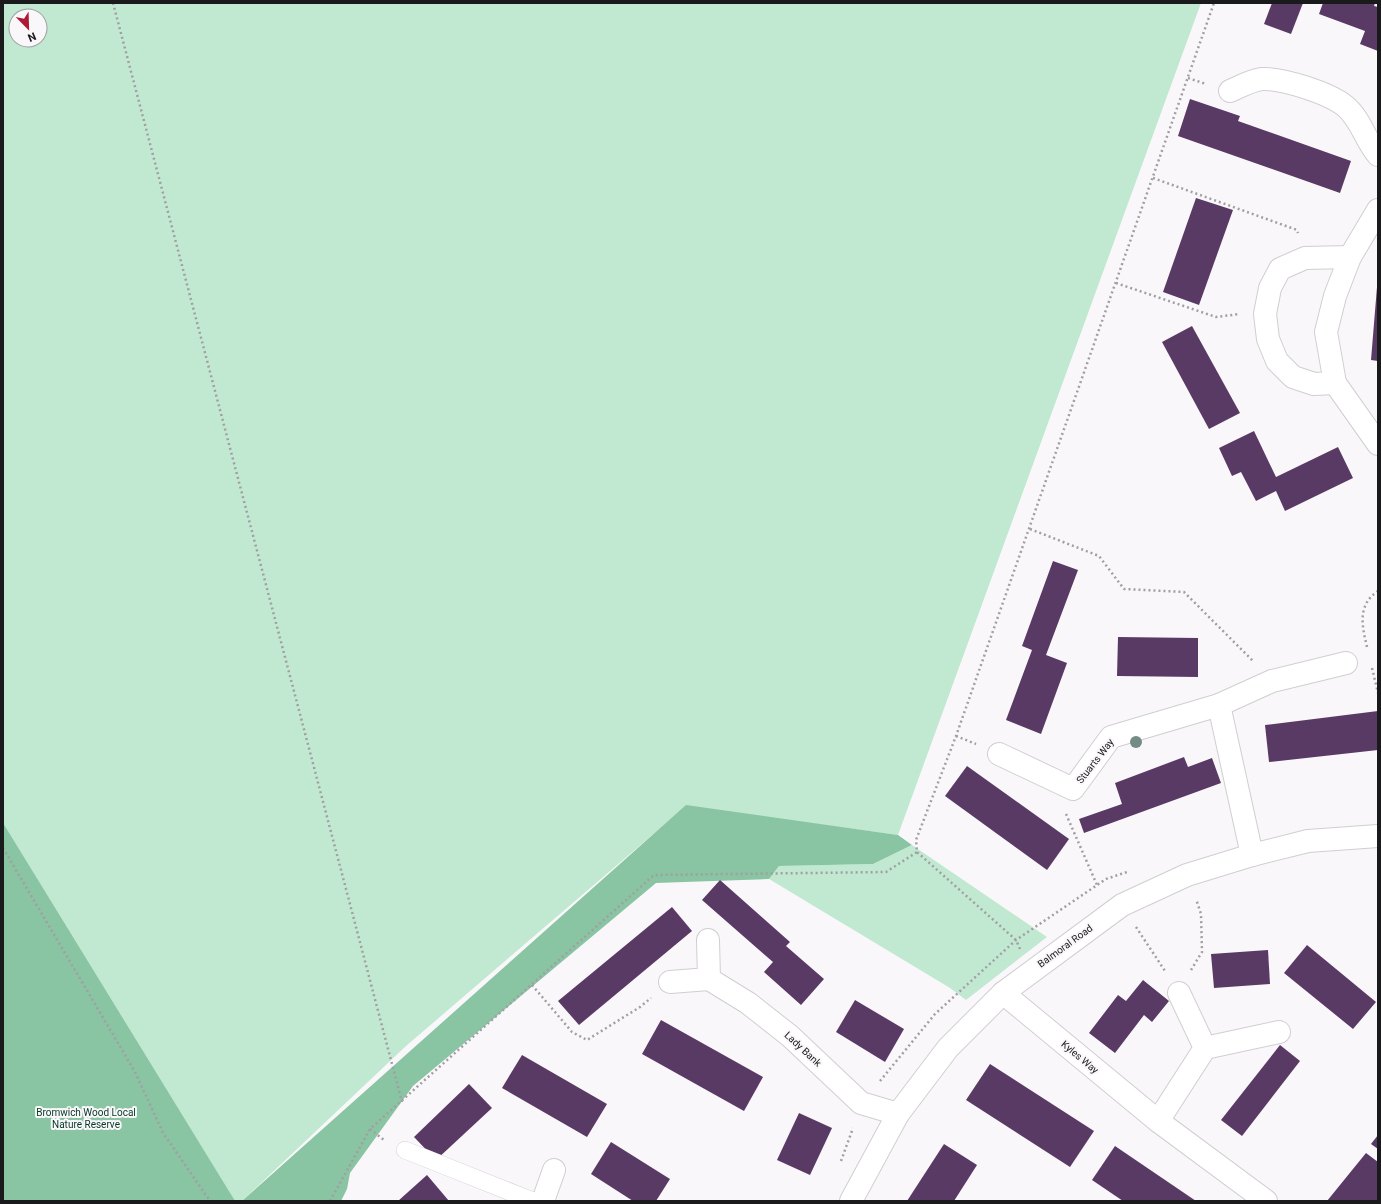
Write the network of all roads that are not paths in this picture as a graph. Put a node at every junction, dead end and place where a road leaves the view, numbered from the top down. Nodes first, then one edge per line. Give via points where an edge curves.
1 (1230, 91) dead end
2 (1378, 154) edge
3 (1378, 210) edge
4 (1350, 257) junction
5 (1335, 383) junction
6 (1378, 444) edge
7 (1346, 663) dead end
8 (1219, 705) junction
9 (999, 754) dead end
10 (1378, 836) edge
11 (1252, 855) junction
12 (708, 940) dead end
13 (709, 979) junction
14 (670, 982) road end
15 (1003, 993) junction
16 (1179, 993) road end
17 (1279, 1032) dead end
18 (1205, 1048) junction
19 (898, 1114) junction
20 (1158, 1121) junction
21 (405, 1150) dead end
22 (554, 1170) dead end
23 (533, 1201) edge
24 (543, 1201) edge
25 (851, 1201) edge
26 (1266, 1201) edge

1 - 2 street via 1261,79 1288,82 1320,93 1345,106
3 - 4 street
4 - 5 street via 1335,296 1326,332
4 - 5 street via 1305,258 1280,269 1270,288 1265,314 1268,339 1277,361 1293,377 1314,384
5 - 6 street
7 - 8 street, Stuarts Way via 1272,681
8 - 9 street, Stuarts Way via 1111,737 1073,789
8 - 11 street
10 - 11 street, Balmoral Road via 1308,841
11 - 15 street, Balmoral Road via 1187,874 1122,904
12 - 13 street
13 - 14 street
13 - 19 street, Lady Bank via 748,1003 790,1036 862,1103
15 - 19 street, Balmoral Road via 948,1048
15 - 20 street, Kyles Way
16 - 18 street
17 - 18 street
18 - 20 street
19 - 25 street, Balmoral Road
20 - 26 street, Kyles Way
21 - 23 lane
22 - 24 street

